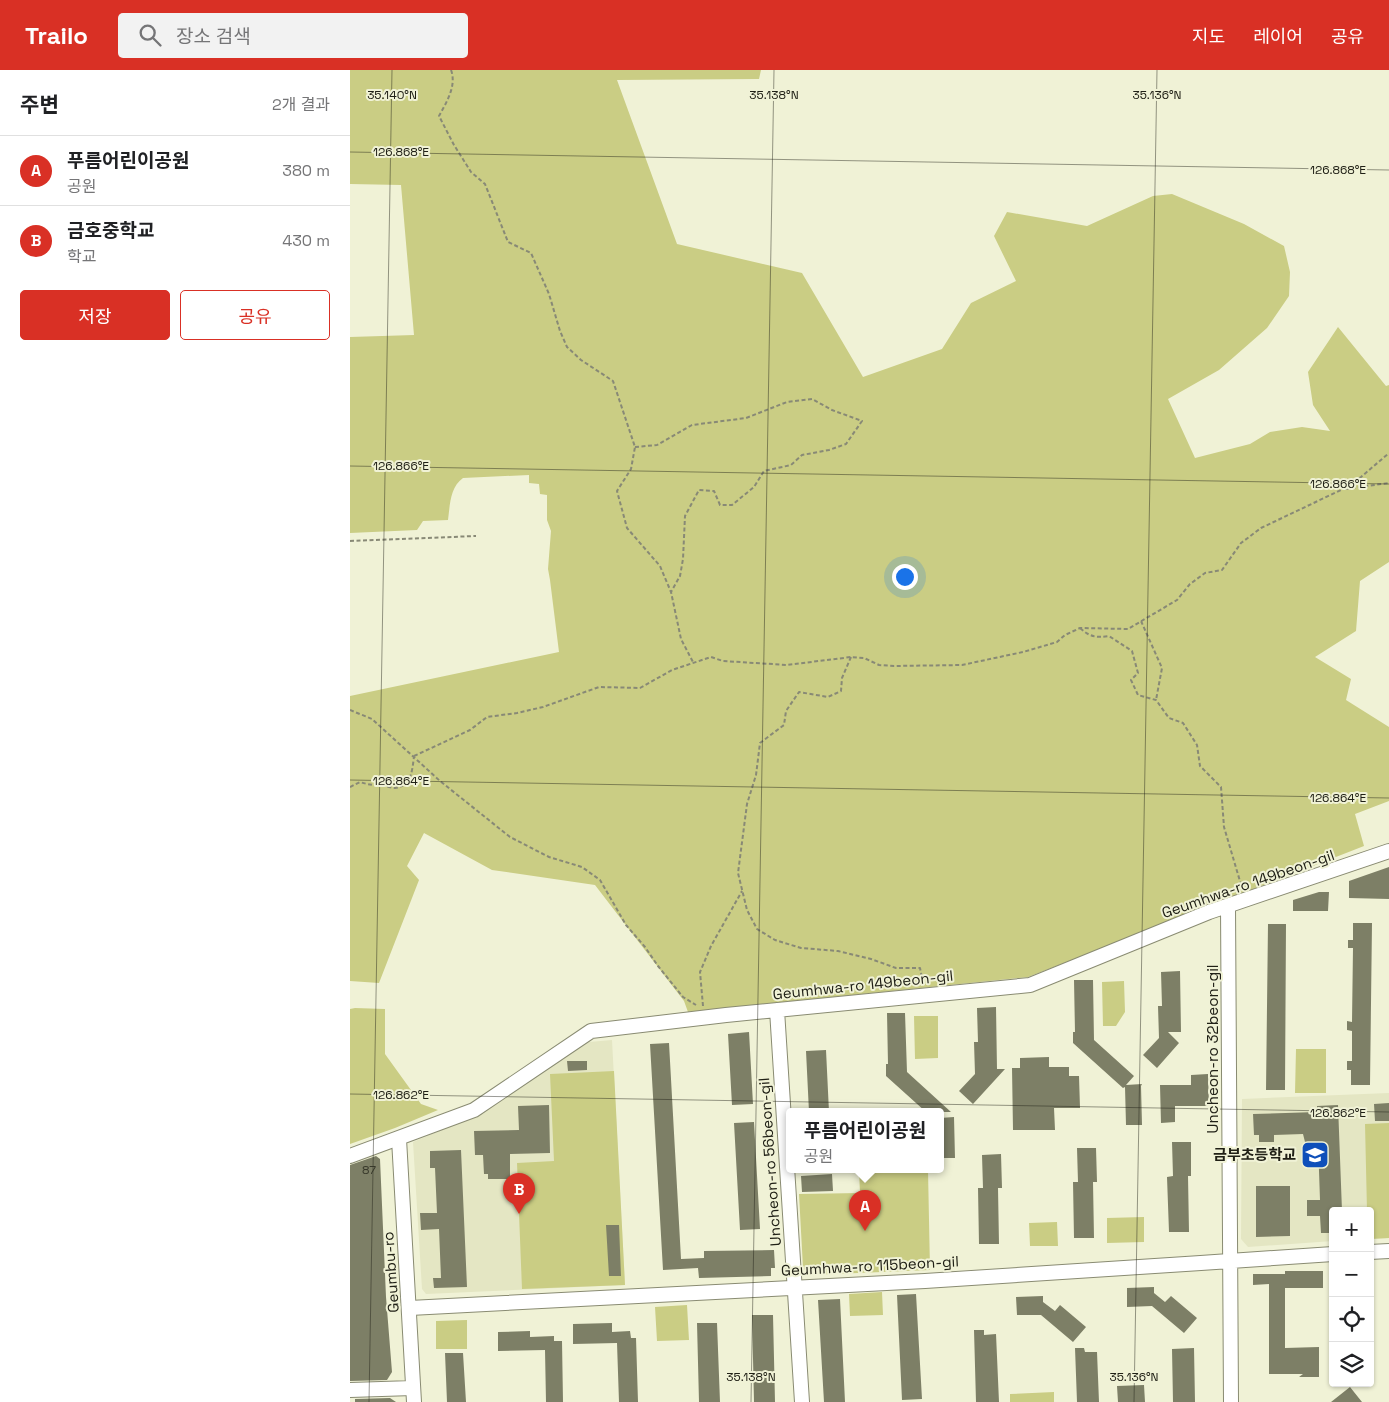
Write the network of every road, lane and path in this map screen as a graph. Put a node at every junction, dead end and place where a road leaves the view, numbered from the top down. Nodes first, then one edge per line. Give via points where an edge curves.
1 (451, 70) edge
2 (635, 447) junction
3 (1389, 453) edge
4 (1389, 483) edge
5 (1343, 489) junction
6 (476, 536) dead end
7 (350, 541) edge
8 (671, 592) junction
9 (1141, 621) junction
10 (1080, 628) junction
11 (851, 657) junction
12 (693, 662) junction
13 (1156, 700) junction
14 (350, 710) edge
15 (414, 756) junction
16 (350, 787) edge
17 (1389, 851) edge
18 (742, 891) junction
19 (1246, 900) junction
20 (1228, 906) junction
21 (925, 995) junction
22 (777, 1010) junction
23 (399, 1139) junction
24 (350, 1156) edge
25 (786, 1156) edge
26 (787, 1173) edge
27 (1389, 1251) edge
28 (1374, 1252) edge
29 (1329, 1254) edge
30 (1230, 1262) junction
31 (794, 1286) junction
32 (410, 1308) junction
33 (413, 1388) junction
34 (350, 1390) edge
35 (414, 1402) edge
36 (802, 1402) edge
37 (1231, 1402) edge

1 - 2 path via 454,77 449,97 439,116 471,172 485,184 508,242 531,253 567,347 613,381
2 - 8 path via 631,469 617,491 627,528 660,566
2 - 8 path via 657,445 692,425 746,418 786,402 812,399 862,421 846,444 802,455 791,465 764,471 754,487 732,505 720,505 714,491 698,490 685,516 680,576
3 - 5 path
4 - 5 path
5 - 9 path via 1261,528 1241,543 1222,570 1205,573 1190,584 1178,600
6 - 7 path
8 - 12 path via 681,639
9 - 10 path via 1128,629
9 - 13 path via 1162,668
10 - 11 path via 1057,642 962,665 879,665 864,658
10 - 13 path via 1096,638 1109,636 1132,651 1138,673 1131,680 1138,695
11 - 12 path via 786,665 723,661 711,656
11 - 18 path via 842,678 841,691 828,697 799,692 786,711 784,725 760,743 756,775 747,804 738,873
12 - 15 path via 640,688 599,687 543,708 487,717 470,730
13 - 19 path via 1169,718 1183,723 1197,745 1200,766 1221,787 1224,827
14 - 15 path via 372,719
15 - 16 path via 412,776 403,786 372,786 360,782
15 - 18 path via 510,837 549,858 582,868 600,880 626,925 683,997 694,1005 703,1006 700,972
17 - 19 street, Geumhwa-ro 149beon-gil
18 - 21 path via 757,929 775,940 801,948 838,951 896,968 920,968
19 - 20 street, Geumhwa-ro 149beon-gil
20 - 21 street, Geumhwa-ro 149beon-gil via 1030,985
20 - 30 street, Uncheon-ro 32beon-gil
21 - 22 street, Geumhwa-ro 149beon-gil
22 - 23 street, Geumhwa-ro 149beon-gil via 591,1031 474,1110
22 - 25 street, Uncheon-ro 56beon-gil
23 - 24 street, Geumhwa-ro 149beon-gil
23 - 32 street, Geumbu-ro
26 - 31 street, Uncheon-ro 56beon-gil
27 - 28 street
29 - 30 street, Geumhwa-ro 115beon-gil
30 - 31 street, Geumhwa-ro 115beon-gil
30 - 37 street, Uncheon-ro 32beon-gil
31 - 32 street, Geumhwa-ro 115beon-gil
31 - 36 street, Uncheon-ro 56beon-gil
32 - 33 street, Geumbu-ro
33 - 34 street
33 - 35 street, Geumbu-ro

